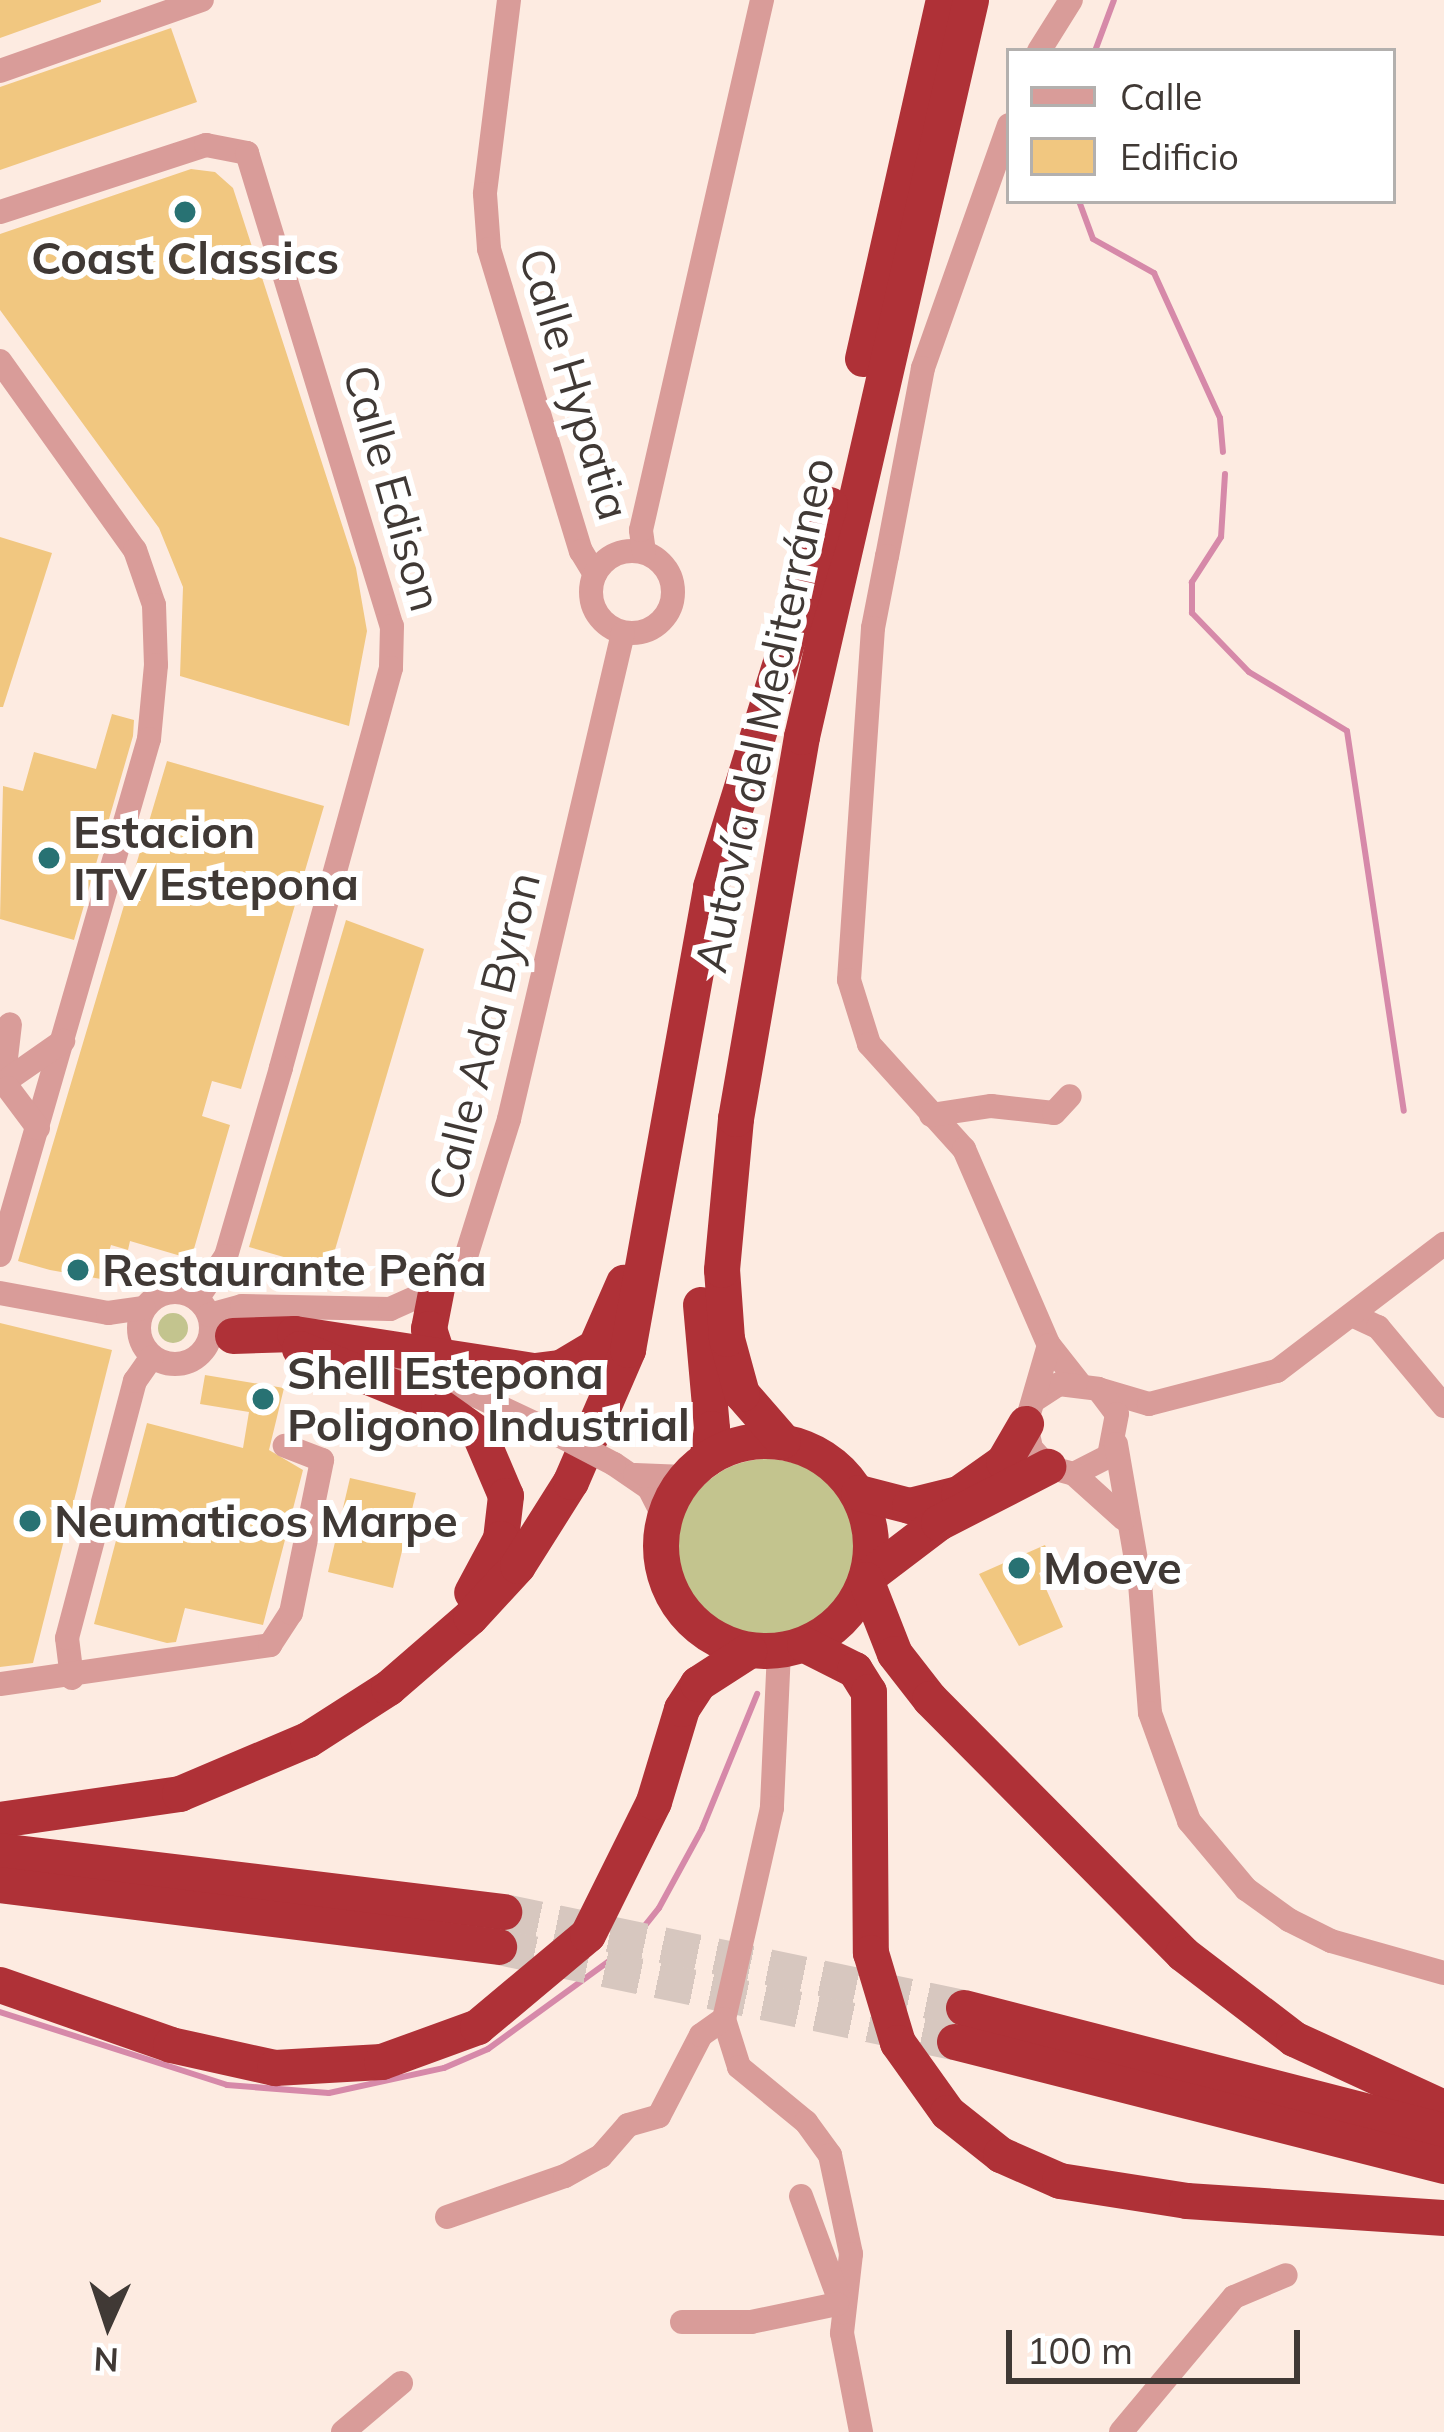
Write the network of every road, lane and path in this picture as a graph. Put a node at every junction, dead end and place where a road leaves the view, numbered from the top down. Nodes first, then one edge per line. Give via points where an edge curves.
1 (202, 0) edge
2 (509, 0) edge
3 (762, 0) edge
4 (944, 0) edge
5 (971, 0) edge
6 (1071, 0) edge
7 (1041, 48) edge
8 (0, 71) edge
9 (1006, 133) edge
10 (0, 212) edge
11 (1, 365) edge
12 (830, 506) junction
13 (644, 552) junction
14 (595, 574) junction
15 (623, 633) junction
16 (683, 1023) junction
17 (10, 1024) dead end
18 (63, 1041) junction
19 (4, 1081) edge
20 (1070, 1096) dead end
21 (931, 1115) junction
22 (38, 1128) junction
23 (1444, 1244) edge
24 (0, 1255) edge
25 (437, 1288) junction
26 (0, 1293) edge
27 (0, 1308) edge
28 (144, 1308) junction
29 (1352, 1315) junction
30 (212, 1321) junction
31 (1049, 1345) junction
32 (146, 1347) junction
33 (299, 1349) junction
34 (438, 1357) junction
35 (1089, 1386) junction
36 (1149, 1404) junction
37 (1444, 1406) edge
38 (1031, 1412) junction
39 (1117, 1436) junction
40 (783, 1441) junction
41 (286, 1446) dead end
42 (696, 1468) junction
43 (625, 1470) junction
44 (1061, 1470) junction
45 (859, 1493) junction
46 (664, 1517) junction
47 (1124, 1519) junction
48 (867, 1579) junction
49 (777, 1649) junction
50 (421, 1664) junction
51 (72, 1678) junction
52 (0, 1684) edge
53 (0, 1820) edge
54 (0, 1851) edge
55 (0, 1885) edge
56 (1444, 1973) edge
57 (0, 1985) edge
58 (724, 2019) junction
59 (1444, 2108) edge
60 (1444, 2131) edge
61 (1444, 2166) edge
62 (801, 2196) dead end
63 (447, 2217) dead end
64 (1444, 2218) edge
65 (1286, 2276) dead end
66 (840, 2308) junction
67 (682, 2322) dead end
68 (401, 2383) dead end
69 (343, 2432) edge
70 (861, 2432) edge
71 (1121, 2432) edge

1 - 8 street
2 - 14 street, Calle Hypatia via 485,194 489,249 581,551
3 - 13 street via 640,530
4 - 12 highway, Autovía del Mediterráneo
5 - 40 highway, Autovía del Mediterráneo via 802,737 736,1118 723,1313 742,1394
6 - 7 street
9 - 21 street via 923,368 873,628 867,703 853,1012 891,1074
10 - 30 street, Calle Edison via 206,145 247,153 392,626 386,687
11 - 18 street via 135,550 154,605 149,739
12 - 16 highway, Autovía del Mediterráneo via 737,789
12 - 42 highway, Autovía del Mediterráneo via 752,866 718,1086 701,1261 712,1429
13 - 14 street via 615,554
13 - 15 street via 666,568 670,609 651,629
14 - 15 street via 595,611
15 - 25 street, Calle Ada Byron via 480,1231 464,1263
16 - 34 highway via 654,1123 621,1297 596,1347 535,1371
16 - 50 highway via 639,1302 611,1395 571,1483 518,1566
17 - 19 street
18 - 19 street
18 - 22 street
19 - 22 street
20 - 21 street via 1054,1113 991,1106
21 - 31 street via 964,1149 992,1202
22 - 24 street
23 - 29 street
25 - 30 street via 370,1311 242,1306
25 - 34 highway via 429,1329
26 - 28 street via 108,1313
27 - 32 street
28 - 30 street via 174,1292
28 - 32 street
29 - 36 street via 1277,1371
29 - 37 street via 1378,1327
30 - 32 street via 202,1352 183,1364
30 - 33 street
30 - 34 highway
31 - 35 street
31 - 38 street
32 - 51 street via 67,1638
33 - 43 street, bridge via 441,1382
33 - 50 highway via 460,1416 496,1464 506,1496 501,1539
35 - 36 street
35 - 38 street via 1059,1384
35 - 39 street
36 - 39 street
38 - 44 street via 1031,1448
38 - 45 highway via 1004,1462 958,1494 910,1506
39 - 44 street via 1100,1465
39 - 47 street
40 - 42 highway via 731,1446
40 - 45 highway via 818,1454
41 - 51 street via 322,1460 285,1630 248,1654
42 - 43 street
42 - 46 highway
43 - 46 street
44 - 47 street
44 - 48 highway via 939,1523
45 - 48 highway via 870,1523
46 - 49 highway via 660,1551 684,1613 709,1635
47 - 56 street via 1140,1583 1150,1713 1189,1821 1246,1889 1289,1920 1331,1942
48 - 49 highway via 842,1619
48 - 59 highway via 895,1654 930,1699 1183,1954 1294,2038
49 - 57 highway via 698,1684 620,1882 588,1935 478,2027 382,2062 275,2068 171,2045
49 - 58 street via 772,1808
49 - 64 highway via 855,1670 869,1692 874,1971 898,2043 948,2113 1001,2155 1081,2186
50 - 53 highway via 308,1740 245,1771 180,1795
51 - 52 street
54 - 55 highway via 501,1930
58 - 63 street via 700,2035 659,2116 628,2125 601,2156 565,2176
58 - 66 street via 739,2067 806,2122 830,2155 851,2254
60 - 61 highway via 960,2025
62 - 66 street
65 - 71 street via 1234,2296
66 - 67 street via 730,2324
66 - 70 street
68 - 69 street

